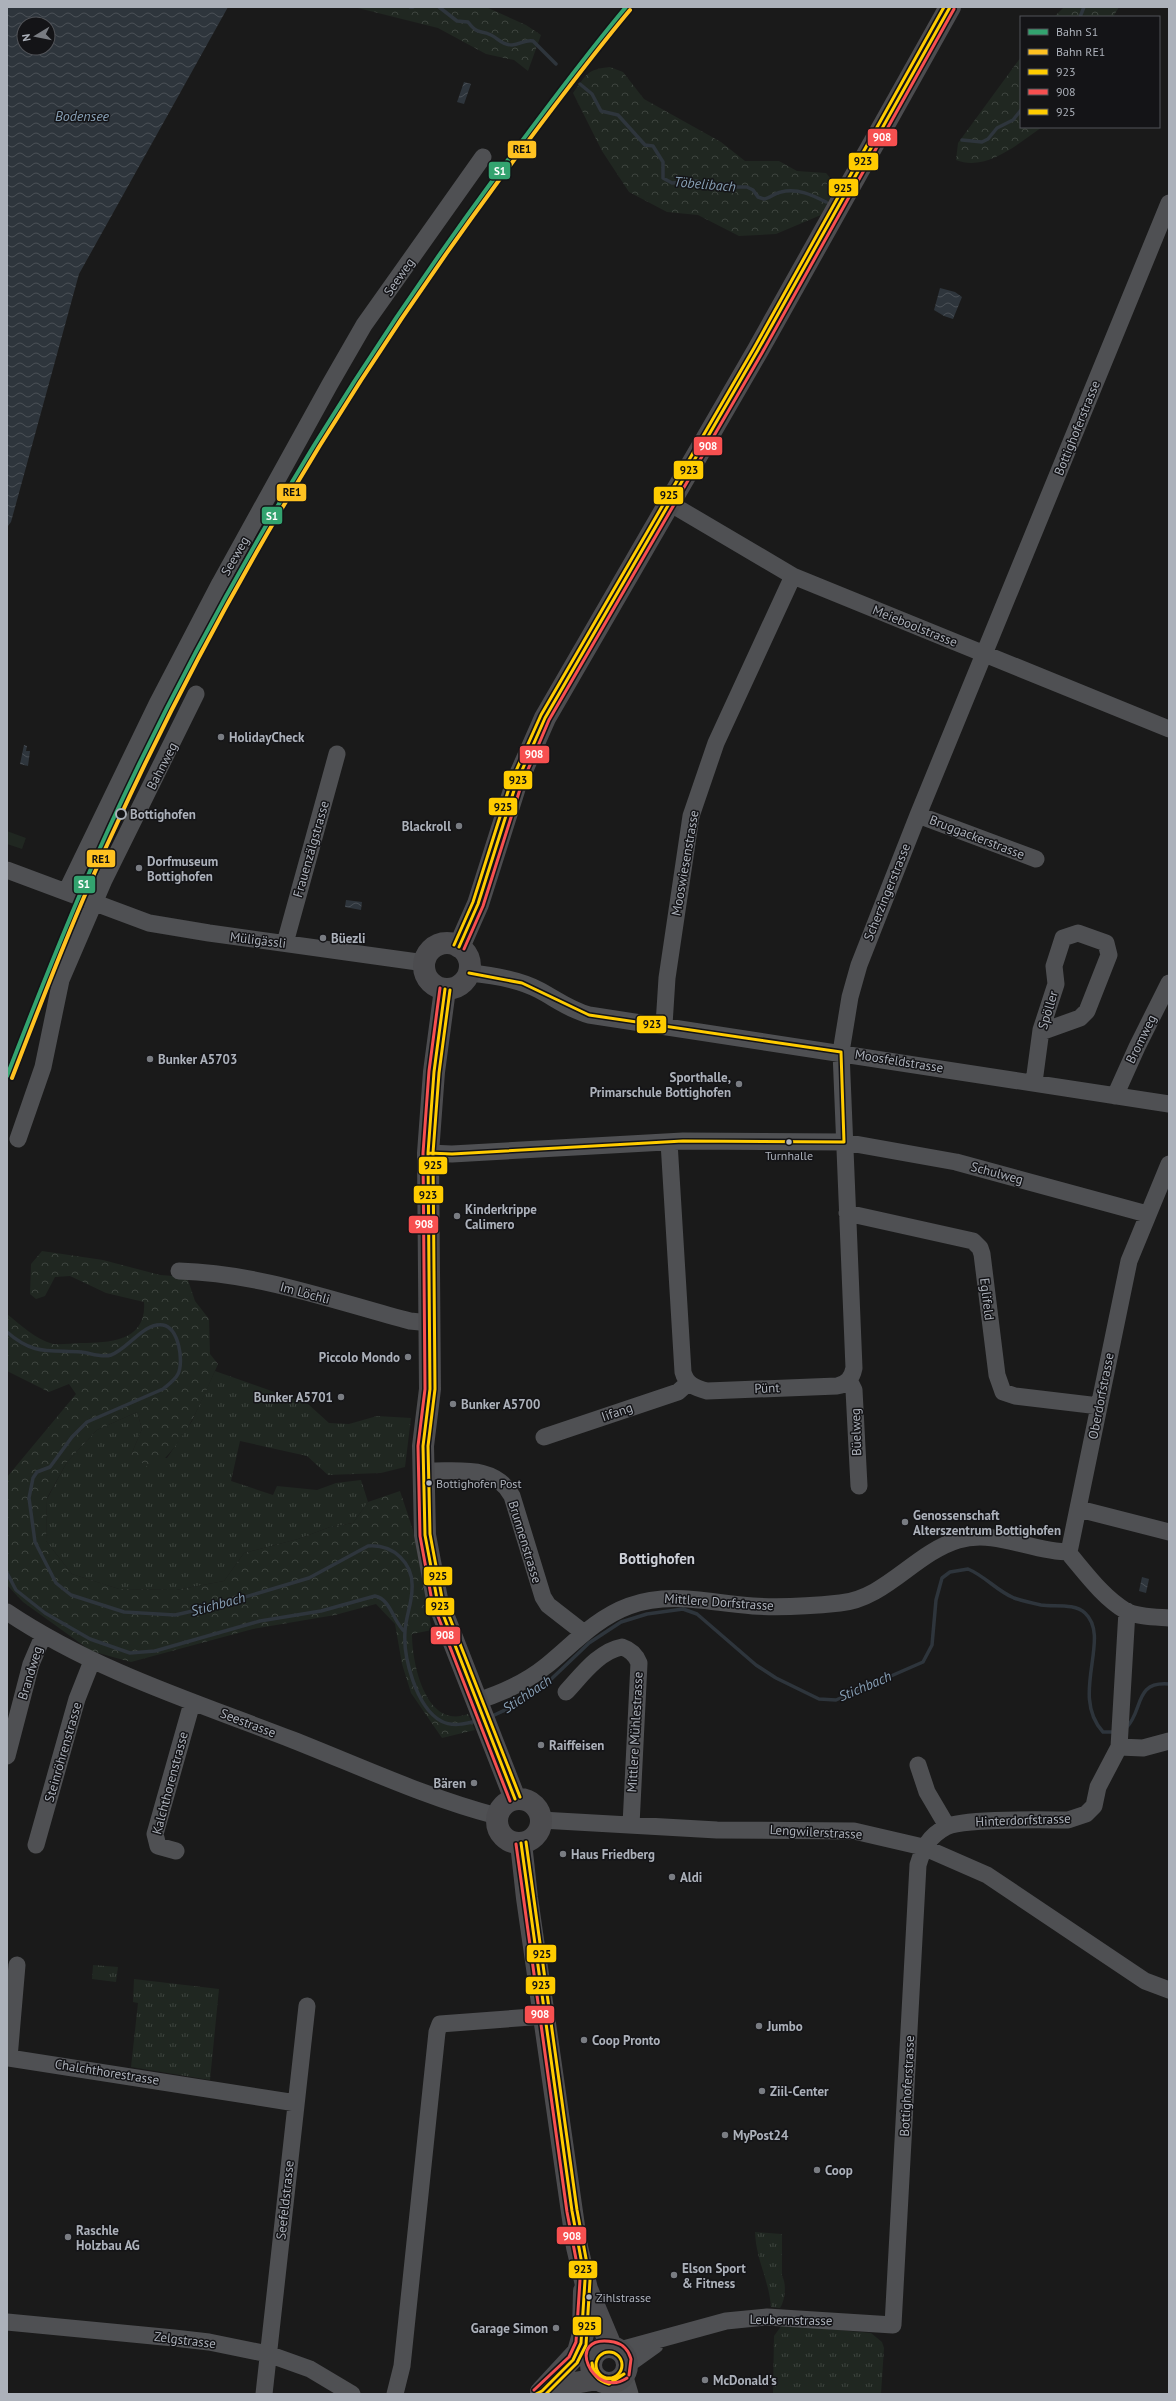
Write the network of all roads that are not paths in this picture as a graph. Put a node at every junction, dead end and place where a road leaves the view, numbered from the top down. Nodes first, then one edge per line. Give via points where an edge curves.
1 (950, 7) edge
2 (483, 157) dead end
3 (1169, 203) edge
4 (669, 506) junction
5 (793, 576) junction
6 (984, 654) junction
7 (196, 694) dead end
8 (1169, 728) edge
9 (337, 754) dead end
10 (918, 815) junction
11 (1036, 859) dead end
12 (7, 870) edge
13 (67, 890) junction
14 (94, 901) junction
15 (285, 943) junction
16 (459, 947) junction
17 (425, 963) junction
18 (469, 973) junction
19 (1169, 983) edge
20 (445, 989) junction
21 (664, 1025) junction
22 (1041, 1032) junction
23 (841, 1052) junction
24 (1034, 1082) junction
25 (1115, 1096) junction
26 (1169, 1104) edge
27 (18, 1139) dead end
28 (669, 1142) junction
29 (844, 1142) junction
30 (428, 1153) junction
31 (1169, 1164) edge
32 (847, 1213) junction
33 (1147, 1214) junction
34 (179, 1271) dead end
35 (430, 1323) junction
36 (849, 1380) junction
37 (688, 1383) junction
38 (1099, 1406) junction
39 (429, 1414) junction
40 (544, 1438) dead end
41 (433, 1471) junction
42 (859, 1486) dead end
43 (1079, 1509) junction
44 (1169, 1532) edge
45 (1069, 1552) junction
46 (1127, 1611) junction
47 (7, 1612) edge
48 (1169, 1618) edge
49 (449, 1629) junction
50 (584, 1632) junction
51 (43, 1636) junction
52 (92, 1661) junction
53 (566, 1692) dead end
54 (192, 1702) junction
55 (482, 1712) junction
56 (1119, 1734) junction
57 (1169, 1741) edge
58 (7, 1756) edge
59 (918, 1765) dead end
60 (514, 1799) junction
61 (497, 1816) junction
62 (541, 1820) junction
63 (631, 1825) junction
64 (947, 1826) junction
65 (521, 1843) junction
66 (36, 1845) dead end
67 (923, 1847) junction
68 (176, 1851) dead end
69 (18, 1965) dead end
70 (1169, 1990) edge
71 (307, 2006) dead end
72 (545, 2016) junction
73 (296, 2103) junction
74 (586, 2284) junction
75 (7, 2322) edge
76 (893, 2325) joint
77 (268, 2354) junction
78 (612, 2370) edge
79 (546, 2390) edge
80 (264, 2394) edge
81 (352, 2394) edge
82 (395, 2394) edge

1 - 4 main road
2 - 13 street, Seeweg via 364,325 330,384 160,697
3 - 6 street, Bottighoferstrasse
4 - 5 street, Meieboolstrasse via 682,511
4 - 16 main road via 545,718 516,784 478,904
5 - 6 street, Meieboolstrasse
5 - 21 street, Mooswiesenstrasse via 716,743 691,816 667,978
6 - 8 street, Meieboolstrasse
6 - 10 street, Scherzingerstrasse
7 - 14 street, Bahnweg
9 - 15 street, Frauenzälgstrasse
10 - 11 street, Bruggackerstrasse
10 - 23 street, Scherzingerstrasse via 859,965 850,997
12 - 13 street, Müligässli via 58,890
13 - 14 street, Müligässli
14 - 15 street, Müligässli via 149,923
14 - 27 street via 61,980 43,1067
15 - 17 street, Müligässli
16 - 17 main road via 452,944 438,946 432,950
16 - 18 main road via 467,956
17 - 20 main road via 425,970 432,983
18 - 20 main road via 457,987
18 - 21 street, Moosfeldstrasse via 525,985 582,1013
19 - 25 street, Bromweg
20 - 30 main road via 434,1072
21 - 23 street, Moosfeldstrasse
22 - 22 street, Spöller via 1056,984 1054,966 1063,938 1078,933 1102,940 1109,947 1110,955 1083,1016
22 - 24 street, Spöller
23 - 24 street, Moosfeldstrasse
23 - 29 street, Scherzingerstrasse
24 - 25 street, Moosfeldstrasse
25 - 26 street, Moosfeldstrasse
28 - 29 street, Schulweg
28 - 30 street, Schulweg via 452,1154
28 - 37 street via 683,1372
29 - 32 street
29 - 33 street, Schulweg via 956,1162
30 - 35 main road
31 - 33 street, Oberdorfstrasse
32 - 36 street via 854,1368
32 - 38 street, Eglifeld via 974,1240 982,1254 998,1375 1003,1392 1015,1396
33 - 38 street, Oberdorfstrasse via 1129,1261
34 - 35 street, Im Löchli via 214,1272 264,1282 410,1321
35 - 39 main road
36 - 37 street, Pünt via 837,1386 707,1391
36 - 42 street, Büelweg via 854,1390
37 - 40 street, Iifang via 678,1392
38 - 43 street, Oberdorfstrasse
39 - 41 main road via 433,1428
39 - 49 main road via 423,1446 425,1535 437,1600
41 - 49 main road via 438,1565
41 - 50 street, Brunnenstrasse via 481,1472 490,1474 504,1485 512,1496 543,1597 548,1605
43 - 44 street
43 - 45 street, Oberdorfstrasse
45 - 46 street via 1098,1588
45 - 50 street, Mittlere Dorfstrasse via 1054,1552 997,1539 970,1538 937,1549 874,1591 851,1601 805,1606 755,1606 670,1597 656,1598 626,1607
46 - 48 street
46 - 56 street, Hinterdorfstrasse
47 - 51 street, Seestrasse
49 - 55 main road
50 - 55 street, Mittlere Dorfstrasse via 545,1667 507,1691
51 - 52 street, Seestrasse
51 - 58 street, Brandweg via 31,1664
52 - 54 street, Seestrasse
52 - 66 street, Steinröhrenstrasse via 78,1699
53 - 63 street, Mittlere Mühlestrasse via 591,1666 611,1651 622,1647 637,1657 639,1663
54 - 61 street, Seestrasse via 374,1773
54 - 68 street, Kalchthorenstrasse via 155,1834 158,1846
55 - 60 main road
56 - 57 street via 1143,1748
56 - 64 street, Hinterdorfstrasse via 1098,1787 1094,1806 1078,1818 959,1822
59 - 64 street via 927,1792
60 - 61 main road via 503,1805
60 - 62 main road via 525,1800 535,1805
61 - 65 main road via 498,1828 505,1838
62 - 63 street, Lengwilerstrasse
62 - 65 main road via 536,1835
63 - 67 street, Lengwilerstrasse via 717,1830 854,1831
64 - 67 street, Hinterdorfstrasse
65 - 72 main road
67 - 70 street, Lengwilerstrasse via 987,1876 1145,1981
67 - 76 street, Bottighoferstrasse via 918,1865
69 - 73 street, Chalchthorestrasse via 9,2058
71 - 73 street, Seefeldstrasse
72 - 74 main road via 572,2211
72 - 82 street via 440,2024 437,2032 402,2366
73 - 77 street, Seefeldstrasse
74 - 78 main road
74 - 79 main road via 581,2343 572,2360
75 - 77 street, Zelgstrasse via 209,2342
76 - 78 street, Leubernstrasse via 767,2317 726,2321 667,2337
77 - 80 street, Seefeldstrasse
77 - 81 street, Zelgstrasse via 310,2369
78 - 79 main road

